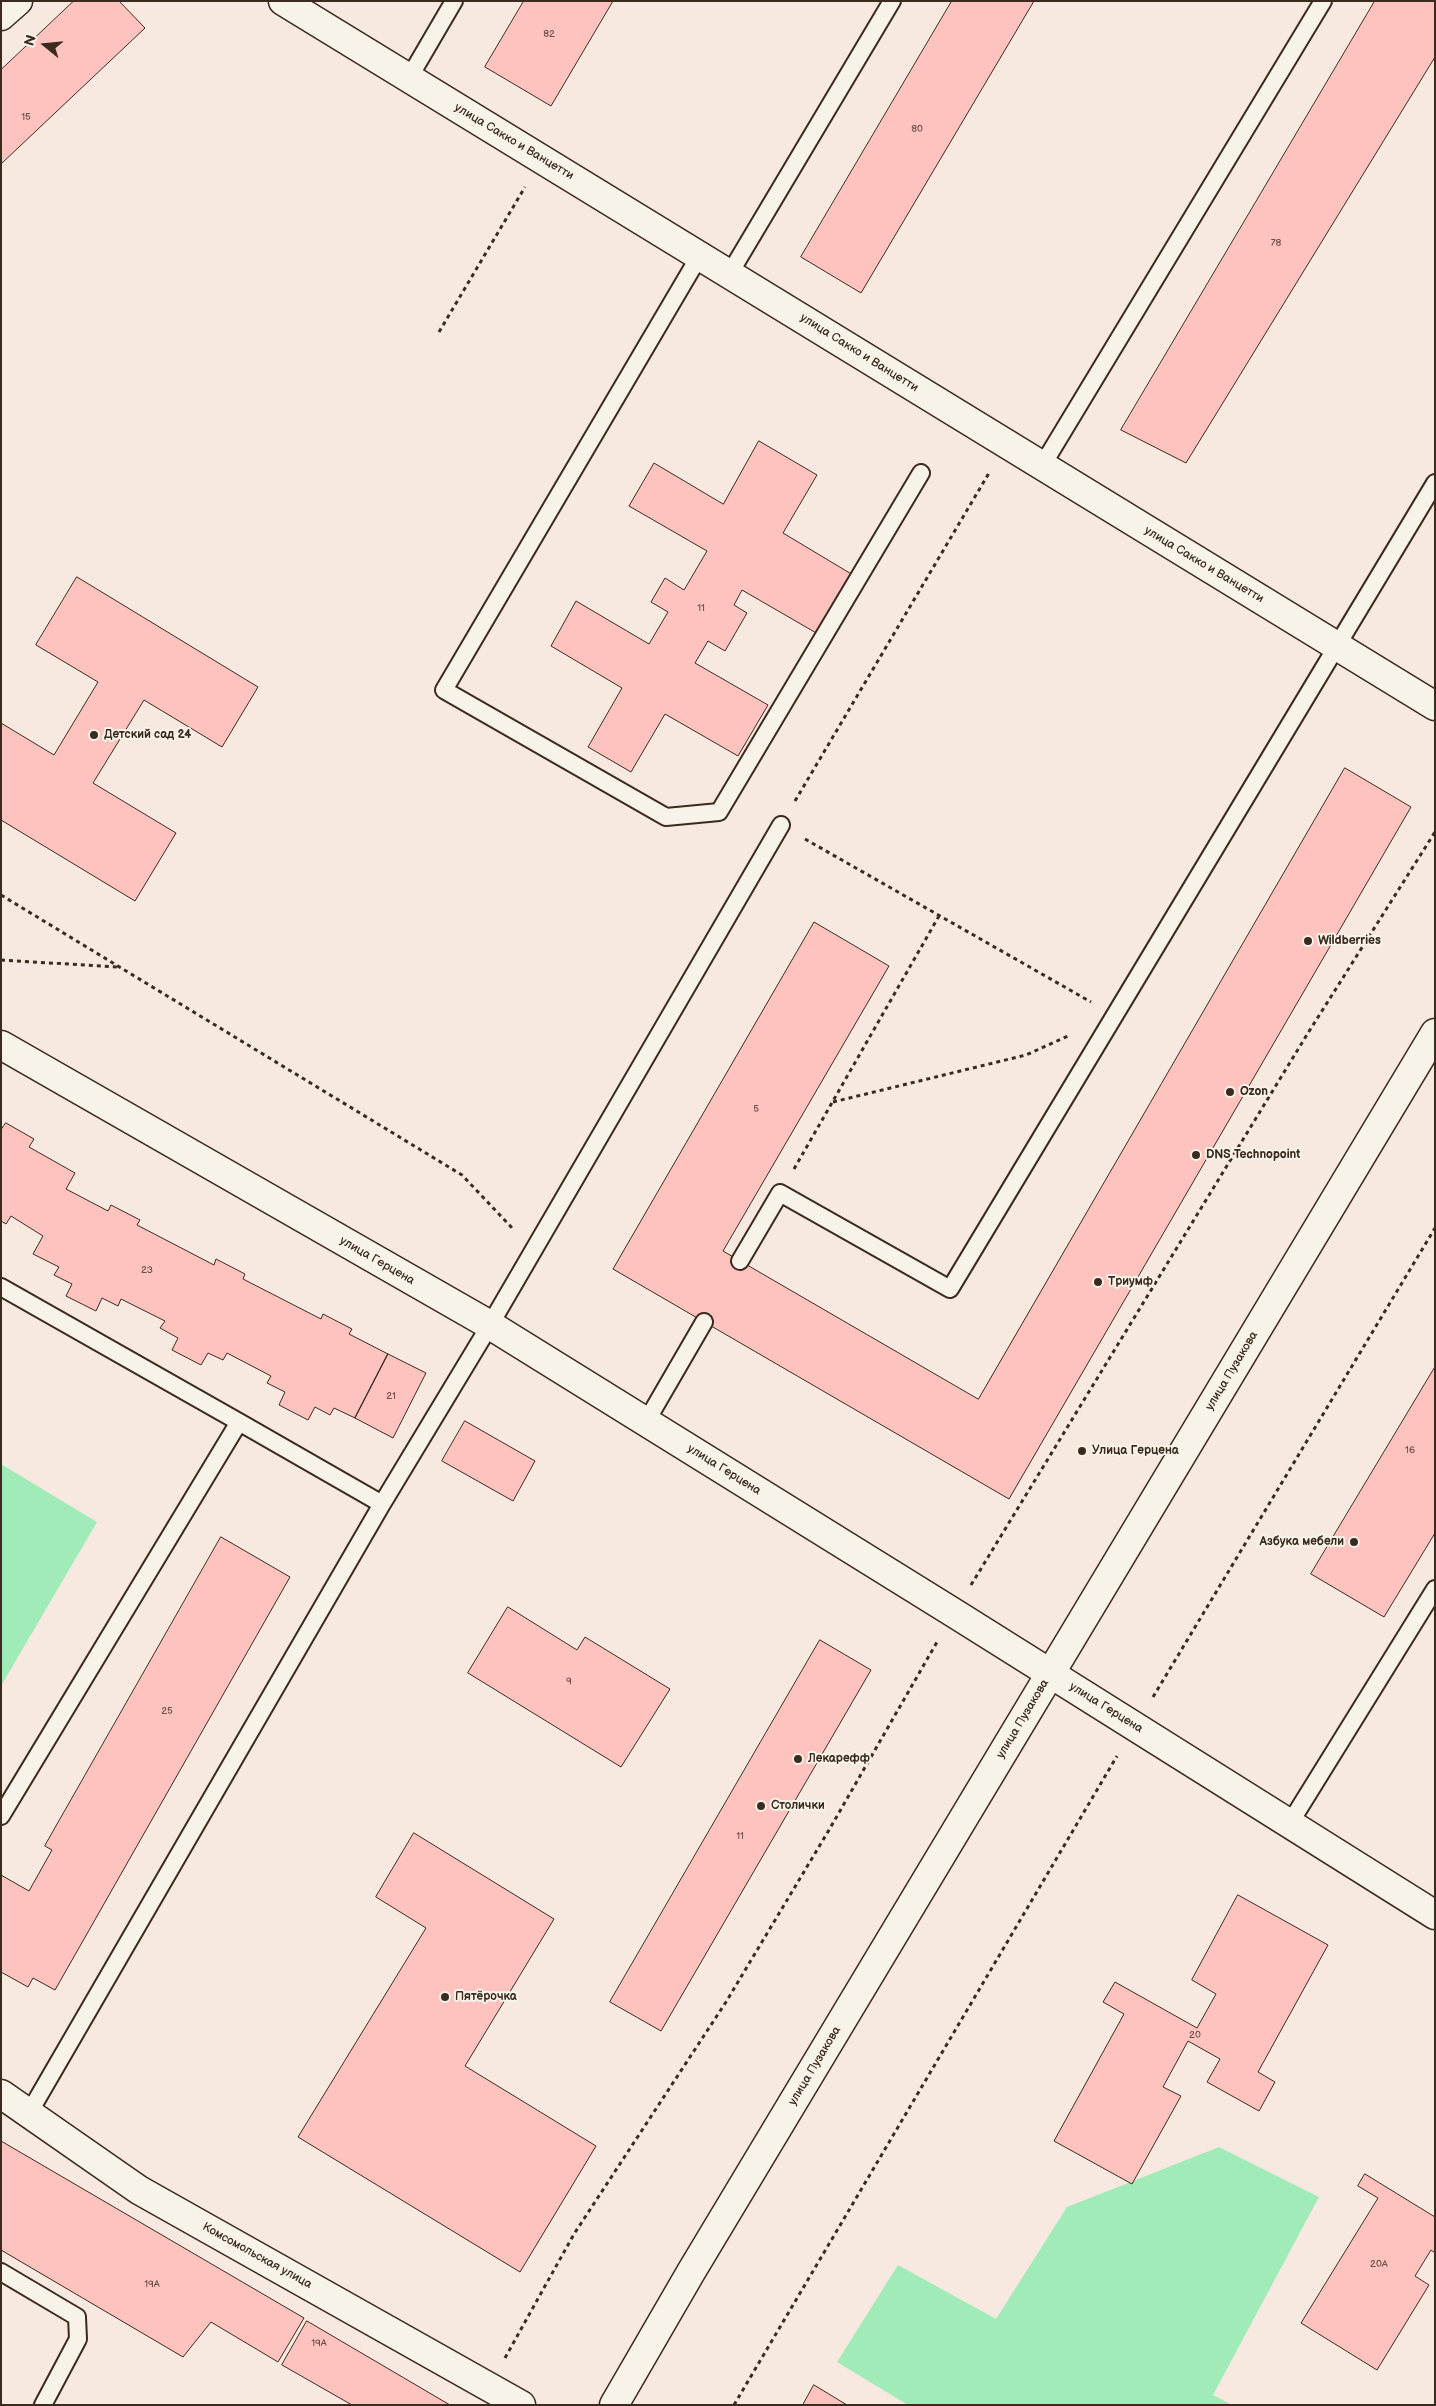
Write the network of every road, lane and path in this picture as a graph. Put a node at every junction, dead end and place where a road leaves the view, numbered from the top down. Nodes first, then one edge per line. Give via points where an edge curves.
1 (18, 1) edge
2 (283, 1) edge
3 (454, 1) edge
4 (892, 1) edge
5 (1323, 1) edge
6 (1, 16) edge
7 (409, 78) junction
8 (541, 158) junction
9 (700, 255) junction
10 (730, 274) junction
11 (439, 332) dead end
12 (1006, 444) junction
13 (1042, 466) junction
14 (921, 473) dead end
15 (1435, 483) edge
16 (1336, 646) junction
17 (1435, 706) edge
18 (781, 825) junction
19 (1, 895) edge
20 (940, 916) junction
21 (1, 960) edge
22 (118, 967) junction
23 (1114, 1015) junction
24 (1435, 1034) edge
25 (1, 1046) edge
26 (833, 1102) junction
27 (780, 1193) junction
28 (1435, 1228) edge
29 (534, 1250) junction
30 (740, 1261) dead end
31 (1, 1287) edge
32 (704, 1322) dead end
33 (490, 1326) junction
34 (239, 1422) junction
35 (646, 1422) junction
36 (382, 1504) junction
37 (1435, 1589) edge
38 (1051, 1673) junction
39 (1135, 1726) junction
40 (1, 1816) edge
41 (1290, 1824) junction
42 (1435, 1915) edge
43 (1, 2094) edge
44 (29, 2113) junction
45 (1, 2272) edge
46 (43, 2405) edge
47 (521, 2405) edge
48 (614, 2405) edge
49 (734, 2405) edge

1 - 6 street
2 - 7 street, улица Сакко и Ванцетти
3 - 7 lane
4 - 10 lane
5 - 13 lane
7 - 8 street, улица Сакко и Ванцетти
8 - 9 street, улица Сакко и Ванцетти
8 - 11 path
9 - 10 street, улица Сакко и Ванцетти
9 - 14 lane via 444,690 666,817 719,812
10 - 12 street, улица Сакко и Ванцетти
12 - 13 street, улица Сакко и Ванцетти
12 - 18 path
13 - 16 street, улица Сакко и Ванцетти
15 - 16 lane
16 - 17 street, улица Сакко и Ванцетти
16 - 23 lane
18 - 20 path
18 - 29 lane
19 - 22 path
20 - 23 path
20 - 26 path
21 - 22 path
22 - 29 path via 462,1175
23 - 26 path via 1026,1055
23 - 27 lane via 950,1289
24 - 38 street, улица Пузакова
25 - 33 street, улица Герцена
26 - 27 path
27 - 30 lane
28 - 39 path
29 - 33 lane
31 - 34 lane
32 - 35 lane
33 - 35 street, улица Герцена
33 - 36 lane
34 - 36 lane
34 - 40 lane
35 - 38 street, улица Герцена
36 - 44 lane
37 - 41 lane
38 - 39 street, улица Герцена
38 - 48 street, улица Пузакова
39 - 41 street, улица Герцена
39 - 49 path
41 - 42 street, улица Герцена
43 - 44 street, Комсомольская улица
44 - 47 street, Комсомольская улица via 139,2190
45 - 46 lane via 77,2317 78,2339

